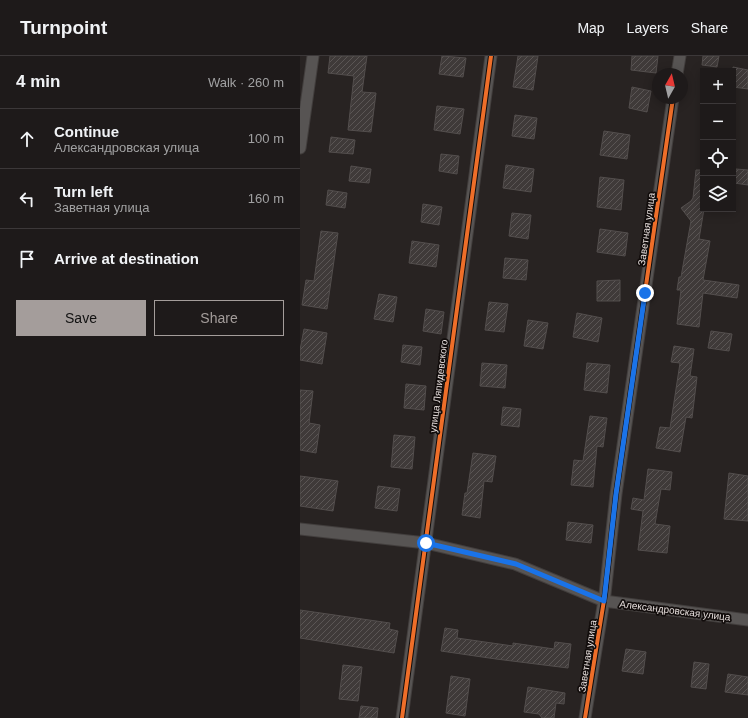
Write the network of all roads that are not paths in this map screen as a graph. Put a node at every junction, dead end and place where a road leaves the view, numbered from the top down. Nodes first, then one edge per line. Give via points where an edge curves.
1 (313, 56) edge
2 (491, 56) edge
3 (680, 56) edge
4 (678, 68) edge
5 (672, 104) edge
6 (300, 148) edge
7 (300, 529) edge
8 (426, 543) junction
9 (604, 601) junction
10 (748, 620) edge
11 (402, 718) edge
12 (585, 718) edge

1 - 6 street
2 - 8 street, улица Ляпидевского
3 - 4 street
5 - 9 street, Заветная улица via 618,479
7 - 8 street, Александровская улица
8 - 9 street, Александровская улица via 516,564
8 - 11 street, улица Ляпидевского
9 - 10 street, Александровская улица
9 - 12 street, Заветная улица

